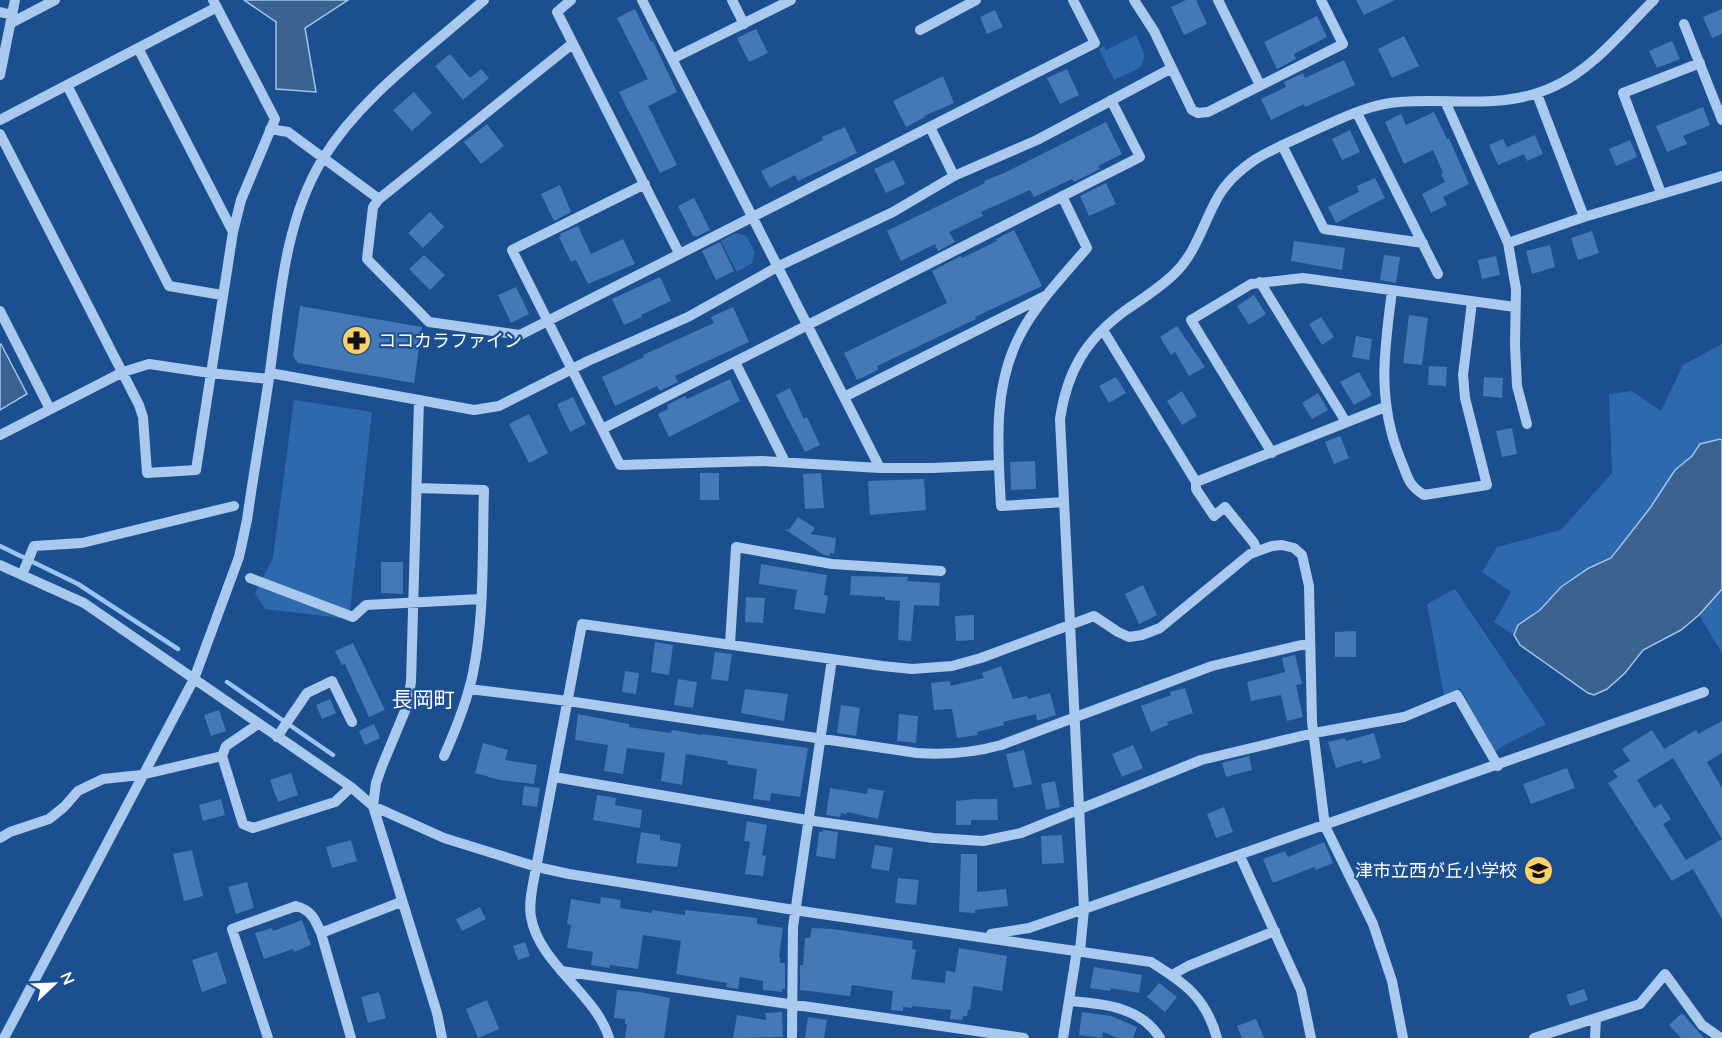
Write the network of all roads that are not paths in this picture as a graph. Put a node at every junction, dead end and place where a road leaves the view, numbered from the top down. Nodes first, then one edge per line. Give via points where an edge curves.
1 (15, 0) edge
2 (55, 0) edge
3 (484, 0) edge
4 (571, 0) edge
5 (642, 0) edge
6 (732, 0) edge
7 (791, 0) edge
8 (976, 0) edge
9 (1073, 0) edge
10 (1134, 0) edge
11 (1218, 0) edge
12 (1320, 0) edge
13 (1653, 0) edge
14 (215, 4) edge
15 (0, 12) edge
16 (12, 19) junction
17 (744, 24) junction
18 (1684, 24) dead end
19 (920, 30) dead end
20 (572, 44) junction
21 (138, 48) junction
22 (672, 59) junction
23 (1700, 63) junction
24 (1172, 68) junction
25 (0, 75) edge
26 (1260, 84) junction
27 (67, 85) junction
28 (1537, 94) junction
29 (1111, 100) junction
30 (1444, 101) junction
31 (1358, 113) junction
32 (0, 120) edge
33 (1722, 120) edge
34 (930, 127) junction
35 (270, 129) junction
36 (0, 135) edge
37 (1282, 145) junction
38 (323, 159) junction
39 (954, 176) junction
40 (1722, 176) edge
41 (645, 184) junction
42 (1661, 194) junction
43 (1062, 196) junction
44 (379, 198) junction
45 (753, 217) junction
46 (1584, 217) junction
47 (233, 232) junction
48 (1423, 243) junction
49 (1508, 243) junction
50 (680, 253) junction
51 (778, 266) junction
52 (1438, 274) dead end
53 (1260, 282) junction
54 (1392, 291) junction
55 (1049, 294) junction
56 (222, 295) junction
57 (1472, 302) junction
58 (1515, 307) junction
59 (0, 312) edge
60 (547, 321) junction
61 (807, 325) junction
62 (1102, 330) junction
63 (735, 362) junction
64 (571, 370) junction
65 (123, 372) junction
66 (210, 373) junction
67 (269, 376) junction
68 (844, 397) junction
69 (419, 400) junction
70 (1385, 407) junction
71 (50, 409) junction
72 (1346, 422) junction
73 (1527, 424) dead end
74 (602, 429) junction
75 (0, 435) edge
76 (1272, 453) junction
77 (785, 462) junction
78 (999, 465) junction
79 (880, 468) junction
80 (1196, 482) junction
81 (417, 488) junction
82 (1064, 502) junction
83 (234, 506) dead end
84 (1257, 551) junction
85 (0, 565) edge
86 (941, 571) dead end
87 (23, 572) junction
88 (250, 579) dead end
89 (481, 599) junction
90 (414, 601) junction
91 (1070, 625) junction
92 (1310, 643) junction
93 (730, 644) junction
94 (832, 659) junction
95 (194, 679) junction
96 (469, 689) junction
97 (1704, 692) dead end
98 (568, 701) junction
99 (1074, 719) junction
100 (352, 722) dead end
101 (258, 724) junction
102 (1314, 732) junction
103 (279, 734) junction
104 (819, 740) junction
105 (222, 756) junction
106 (444, 756) dead end
107 (1498, 766) junction
108 (141, 775) junction
109 (554, 777) junction
110 (351, 787) junction
111 (373, 806) junction
112 (1079, 812) junction
113 (807, 820) junction
114 (1325, 826) junction
115 (0, 838) edge
116 (1240, 856) junction
117 (537, 867) junction
118 (401, 902) junction
119 (1084, 909) junction
120 (794, 910) junction
121 (1275, 931) junction
122 (321, 933) junction
123 (977, 936) junction
124 (1078, 951) junction
125 (561, 971) junction
126 (1172, 975) junction
127 (1069, 1001) junction
128 (792, 1004) junction
129 (1596, 1018) junction
130 (4, 1038) edge
131 (268, 1038) edge
132 (351, 1038) edge
133 (442, 1038) edge
134 (609, 1038) edge
135 (792, 1038) edge
136 (1024, 1038) edge
137 (1063, 1038) edge
138 (1160, 1038) edge
139 (1217, 1038) edge
140 (1311, 1038) edge
141 (1403, 1038) edge
142 (1534, 1038) edge
143 (1595, 1038) edge
144 (1721, 1038) edge

1 - 16 street
2 - 16 street
3 - 38 street via 372,97
4 - 20 street via 557,12
5 - 22 street
6 - 17 street
7 - 17 street
8 - 19 street
9 - 34 street via 1095,43
10 - 24 street
11 - 26 street
12 - 26 street via 1343,44
13 - 28 street via 1577,75
14 - 21 street
14 - 35 street via 275,119
15 - 16 street
16 - 25 street
17 - 22 street
18 - 23 street
20 - 41 street
20 - 44 street
21 - 27 street
21 - 47 street
22 - 45 street
23 - 33 street
23 - 42 street via 1623,93
24 - 26 street via 1192,110 1198,113 1208,112
24 - 29 street
27 - 32 street
27 - 56 street via 169,286
28 - 30 street via 1494,102
28 - 46 street
29 - 39 street via 1037,140
29 - 43 street via 1140,157
30 - 31 street via 1397,102
30 - 49 street
31 - 37 street
31 - 48 street
34 - 39 street
34 - 45 street
35 - 38 street via 288,132
35 - 47 street via 241,200
36 - 65 street
37 - 48 street via 1324,229
37 - 62 street via 1229,181 1218,195 1192,253 1176,273
38 - 44 street
38 - 67 street via 307,189 285,264
39 - 51 street via 893,212
40 - 42 street
41 - 50 street
41 - 60 street via 512,250
42 - 46 street
43 - 55 street via 1087,248
43 - 61 street
44 - 60 street via 373,207 367,259 429,322 520,334
45 - 50 street
45 - 51 street
46 - 49 street
47 - 56 street
48 - 52 street
49 - 58 street
50 - 60 street
51 - 61 street
51 - 64 street via 688,317
53 - 54 street via 1303,278
53 - 72 street
53 - 76 street via 1191,320
54 - 57 street
54 - 70 street via 1384,347
55 - 68 street
55 - 78 street via 1020,334 1005,372 998,422
56 - 66 street
57 - 58 street
57 - 70 street via 1463,375 1487,485 1424,495 1412,487 1392,439
58 - 73 street via 1517,386
59 - 71 street
60 - 64 street
61 - 63 street
61 - 68 street
62 - 80 street
62 - 82 street via 1077,361 1062,403
63 - 74 street
63 - 77 street
64 - 69 street via 487,410
64 - 74 street
65 - 66 street via 149,364
65 - 66 street via 143,417 147,472 196,470
65 - 71 street
66 - 67 street
67 - 69 street
67 - 95 street via 239,557
68 - 79 street
69 - 81 street
70 - 72 street
71 - 75 street
72 - 76 street
74 - 77 street via 620,465
76 - 80 street
77 - 79 street
78 - 79 street
78 - 82 street via 1000,506
80 - 84 street via 1196,489 1214,516 1225,507
81 - 89 street via 484,490
81 - 90 street
82 - 91 street
83 - 87 street via 82,543 34,546
84 - 91 street via 1151,632 1129,637 1094,616
84 - 92 street via 1282,545 1302,555 1309,586
85 - 87 street
86 - 93 street via 832,564 736,547
87 - 95 street via 84,603
88 - 90 street via 353,618 366,605
89 - 90 street
89 - 96 street
90 - 111 street via 407,706 376,783
91 - 94 street via 952,666 912,669
91 - 99 street
92 - 99 street via 1212,666
92 - 102 street
93 - 94 street
93 - 98 street via 582,624
94 - 104 street
95 - 101 street
95 - 108 street
96 - 98 street
96 - 106 street
97 - 107 street
98 - 104 street
98 - 109 street
99 - 104 street via 988,749 951,754
99 - 112 street
100 - 103 street via 332,681 307,693
101 - 103 street
101 - 105 street via 226,746
102 - 107 street via 1404,717 1456,695
102 - 112 street via 1201,760
102 - 114 street
103 - 110 street
104 - 113 street
105 - 108 street
105 - 110 street via 243,824 253,828 335,802
107 - 114 street
108 - 115 street via 103,779 78,791 49,819
108 - 130 street
109 - 113 street
109 - 117 street
110 - 111 street
111 - 117 street via 444,838
111 - 118 street
112 - 113 street via 1021,833 983,841
112 - 119 street
113 - 120 street
114 - 116 street
114 - 141 street via 1373,924 1392,981
116 - 119 street
116 - 121 street
117 - 120 street
117 - 125 street via 531,917 542,943
118 - 122 street
118 - 133 street
119 - 123 street via 1029,928
119 - 124 street
120 - 123 street
120 - 128 street
121 - 126 street
121 - 140 street via 1301,990
122 - 131 street via 315,917 296,906 232,929
122 - 132 street
123 - 124 street
124 - 126 street via 1151,962
124 - 127 street
125 - 128 street
125 - 134 street via 599,1015
126 - 139 street via 1203,1003
127 - 137 street
127 - 138 street via 1106,1004 1134,1013
128 - 135 street
128 - 136 street
129 - 142 street
129 - 143 street
129 - 144 street via 1640,1004 1665,974 1702,1025

